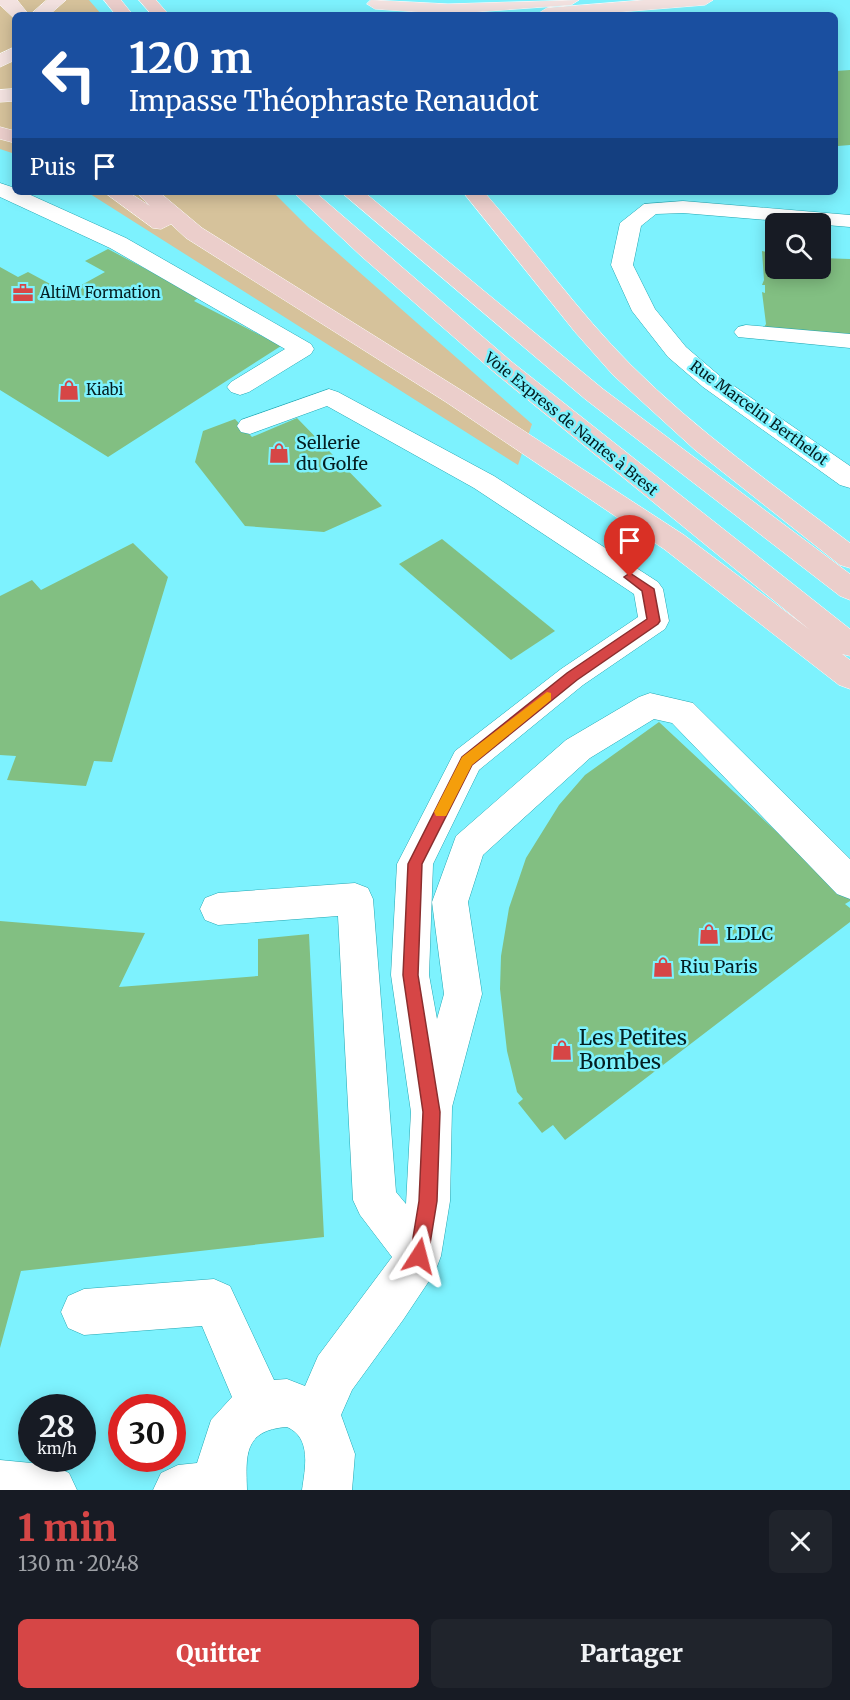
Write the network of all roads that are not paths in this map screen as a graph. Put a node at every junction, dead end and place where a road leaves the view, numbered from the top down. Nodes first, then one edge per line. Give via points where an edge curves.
1 (3, 0) edge
2 (58, 0) edge
3 (112, 0) edge
4 (147, 0) edge
5 (571, 0) edge
6 (705, 0) edge
7 (376, 6) edge
8 (18, 12) edge
9 (42, 12) edge
10 (122, 12) edge
11 (158, 12) edge
12 (563, 12) edge
13 (13, 195) edge
14 (119, 195) edge
15 (150, 195) edge
16 (306, 195) edge
17 (355, 195) edge
18 (481, 198) edge
19 (651, 200) edge
20 (850, 221) edge
21 (194, 233) junction
22 (746, 332) dead end
23 (850, 341) edge
24 (240, 387) dead end
25 (250, 426) dead end
26 (850, 479) edge
27 (850, 558) edge
28 (850, 589) edge
29 (850, 645) edge
30 (850, 677) edge
31 (850, 883) edge
32 (218, 909) dead end
33 (432, 1112) junction
34 (419, 1256) junction
35 (84, 1312) dead end
36 (259, 1407) junction
37 (316, 1417) junction
38 (0, 1485) edge
39 (208, 1488) edge
40 (52, 1490) edge
41 (327, 1490) edge

1 - 8 main road
2 - 9 main road
3 - 10 highway
4 - 11 highway
5 - 7 main road via 448,9
6 - 12 main road
13 - 24 street via 118,243 302,349
14 - 21 highway via 163,224
15 - 21 highway
16 - 29 highway, Voie Express de Nantes à Brest via 507,373
17 - 28 highway via 594,394
18 - 27 highway via 580,325 624,371 688,430
19 - 20 street, Rue Marcelin Berthelot via 683,207
19 - 26 street, Rue Marcelin Berthelot via 631,223 622,265 644,311 676,352 712,382
21 - 30 highway via 596,489 674,542
22 - 23 street
25 - 33 street via 328,396 484,482 648,589 654,621 572,676 467,761 415,864 410,975
31 - 33 street via 682,712 650,706 578,749 468,848 450,902 463,994
32 - 34 street via 355,899 375,1200
33 - 34 street via 428,1201
34 - 37 street via 334,1373
35 - 36 street via 214,1302 248,1373
36 - 37 street via 285,1402 301,1406
36 - 39 street via 234,1426 224,1446 220,1468
37 - 41 street via 332,1452
38 - 40 street

